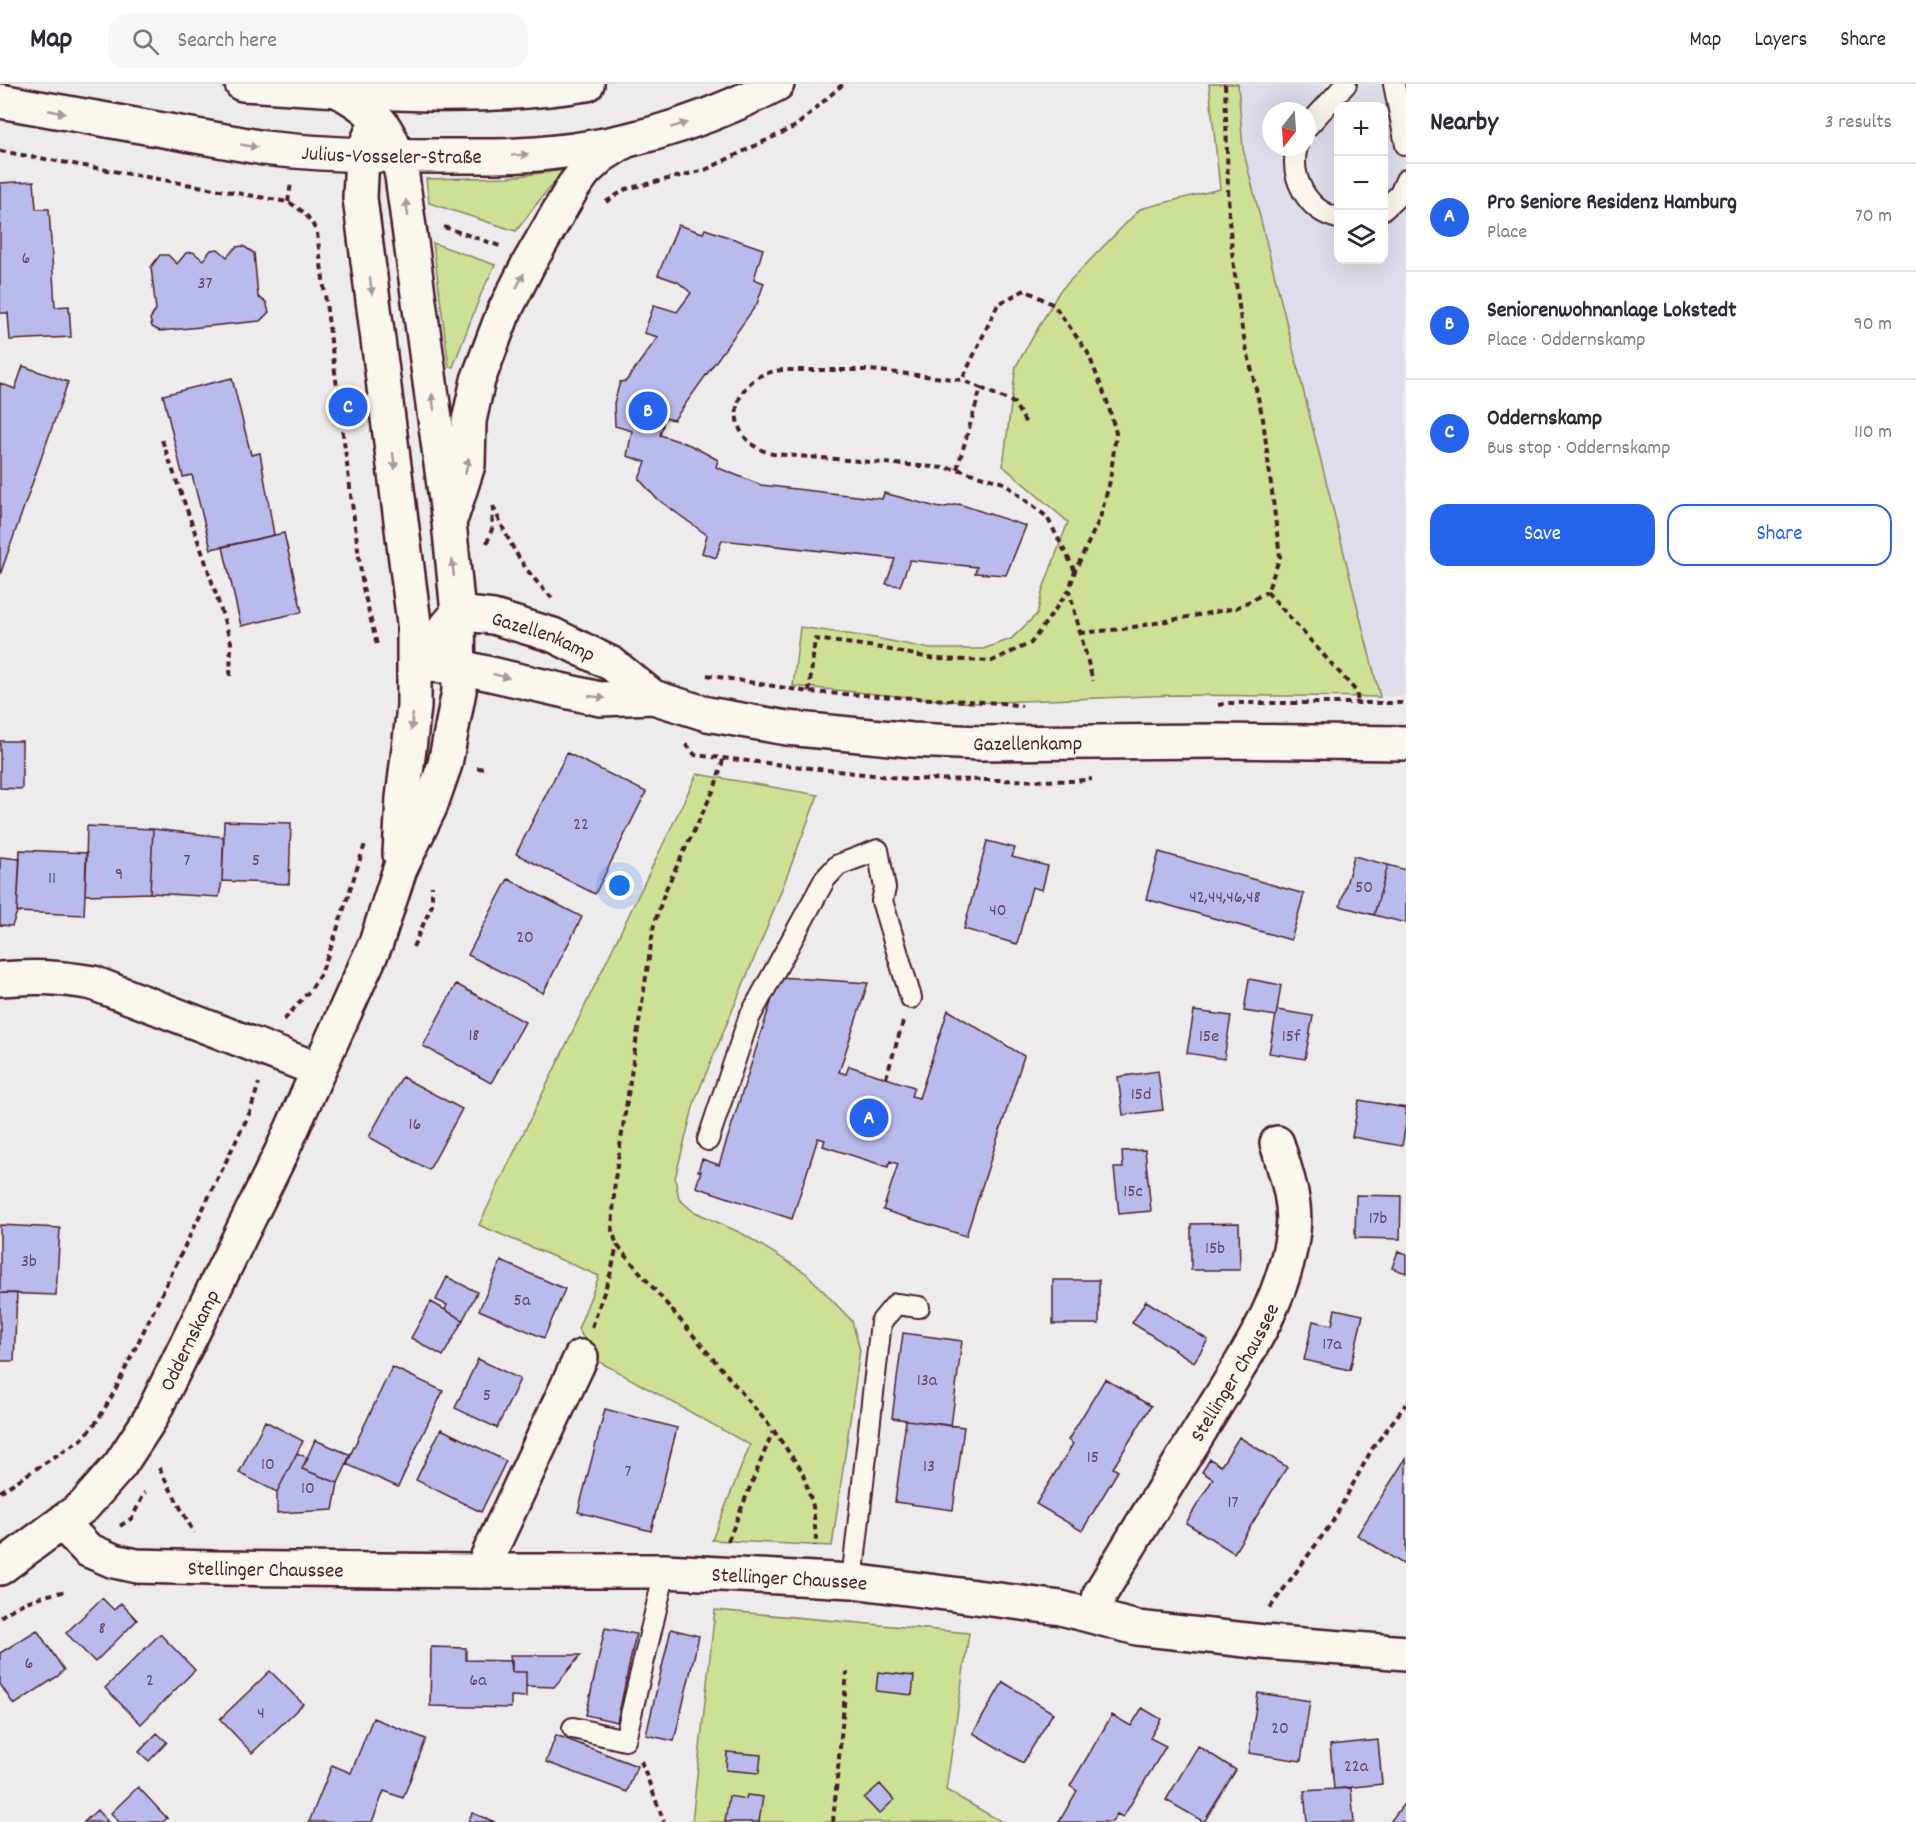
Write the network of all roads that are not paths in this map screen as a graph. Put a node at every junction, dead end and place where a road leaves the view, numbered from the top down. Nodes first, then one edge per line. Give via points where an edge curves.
1 (242, 84) edge
2 (587, 84) edge
3 (777, 84) edge
4 (1346, 84) edge
5 (1394, 84) edge
6 (339, 91) junction
7 (408, 94) junction
8 (0, 100) edge
9 (1316, 117) edge
10 (378, 120) junction
11 (623, 142) junction
12 (1406, 145) edge
13 (362, 156) junction
14 (398, 156) junction
15 (1296, 156) edge
16 (1406, 180) edge
17 (1388, 205) edge
18 (1334, 216) edge
19 (449, 522) junction
20 (458, 613) junction
21 (415, 664) junction
22 (460, 667) junction
23 (653, 697) junction
24 (1406, 743) edge
25 (400, 869) junction
26 (0, 978) edge
27 (911, 998) road end
28 (319, 1070) junction
29 (708, 1140) dead end
30 (1277, 1143) dead end
31 (919, 1307) dead end
32 (581, 1357) road end
33 (62, 1523) junction
34 (0, 1568) edge
35 (481, 1571) junction
36 (665, 1571) junction
37 (852, 1581) junction
38 (1095, 1616) junction
39 (1406, 1653) edge
40 (573, 1728) dead end

1 - 6 main road
2 - 7 main road via 469,96
11 -> 3 main road, Julius-Vosseler-Straße via 717,112
4 - 9 lane
5 - 12 lane
6 - 7 main road
6 - 10 main road, Oddernskamp via 368,108
7 - 10 main road, Oddernskamp
8 -> 13 main road, Julius-Vosseler-Straße via 264,148
10 - 13 main road, Oddernskamp
10 - 14 main road, Oddernskamp
14 -> 11 main road, Julius-Vosseler-Straße via 537,154
19 -> 11 main road via 468,465 469,421 478,380 503,314 573,187 601,156
13 - 14 main road, Julius-Vosseler-Straße
13 -> 21 main road, Oddernskamp via 362,210 408,571
19 -> 14 main road, Oddernskamp
15 - 18 lane via 1294,166 1303,192 1322,212
16 - 17 lane via 1400,194
20 -> 19 main road, Oddernskamp
20 - 21 main road
20 - 22 main road, Oddernskamp
20 - 23 main road, Gazellenkamp via 493,617 553,635 612,664
21 - 22 main road, Gazellenkamp
21 -> 25 main road, Oddernskamp
22 -> 23 main road, Gazellenkamp via 600,699
22 - 25 main road, Oddernskamp via 458,700 445,764 430,807
23 - 24 main road, Gazellenkamp via 750,722 912,740
25 - 28 main road, Oddernskamp via 376,943
26 - 28 main road via 35,976 93,983
27 - 29 lane via 882,901 885,888 878,850 838,865 825,879 749,1018
28 - 33 main road, Oddernskamp via 150,1419 110,1479
30 - 38 main road, Stellinger Chaussee via 1292,1196 1293,1231 1277,1293 1258,1335 1100,1594
31 - 37 lane via 896,1304 881,1322
32 - 35 main road
33 - 34 main road, Oddernskamp
33 - 35 main road, Stellinger Chaussee via 88,1550 137,1566
35 - 36 main road, Stellinger Chaussee
36 - 37 main road, Stellinger Chaussee
36 - 40 lane via 625,1740
37 - 38 main road, Stellinger Chaussee via 1061,1608
38 - 39 main road, Stellinger Chaussee via 1137,1628

